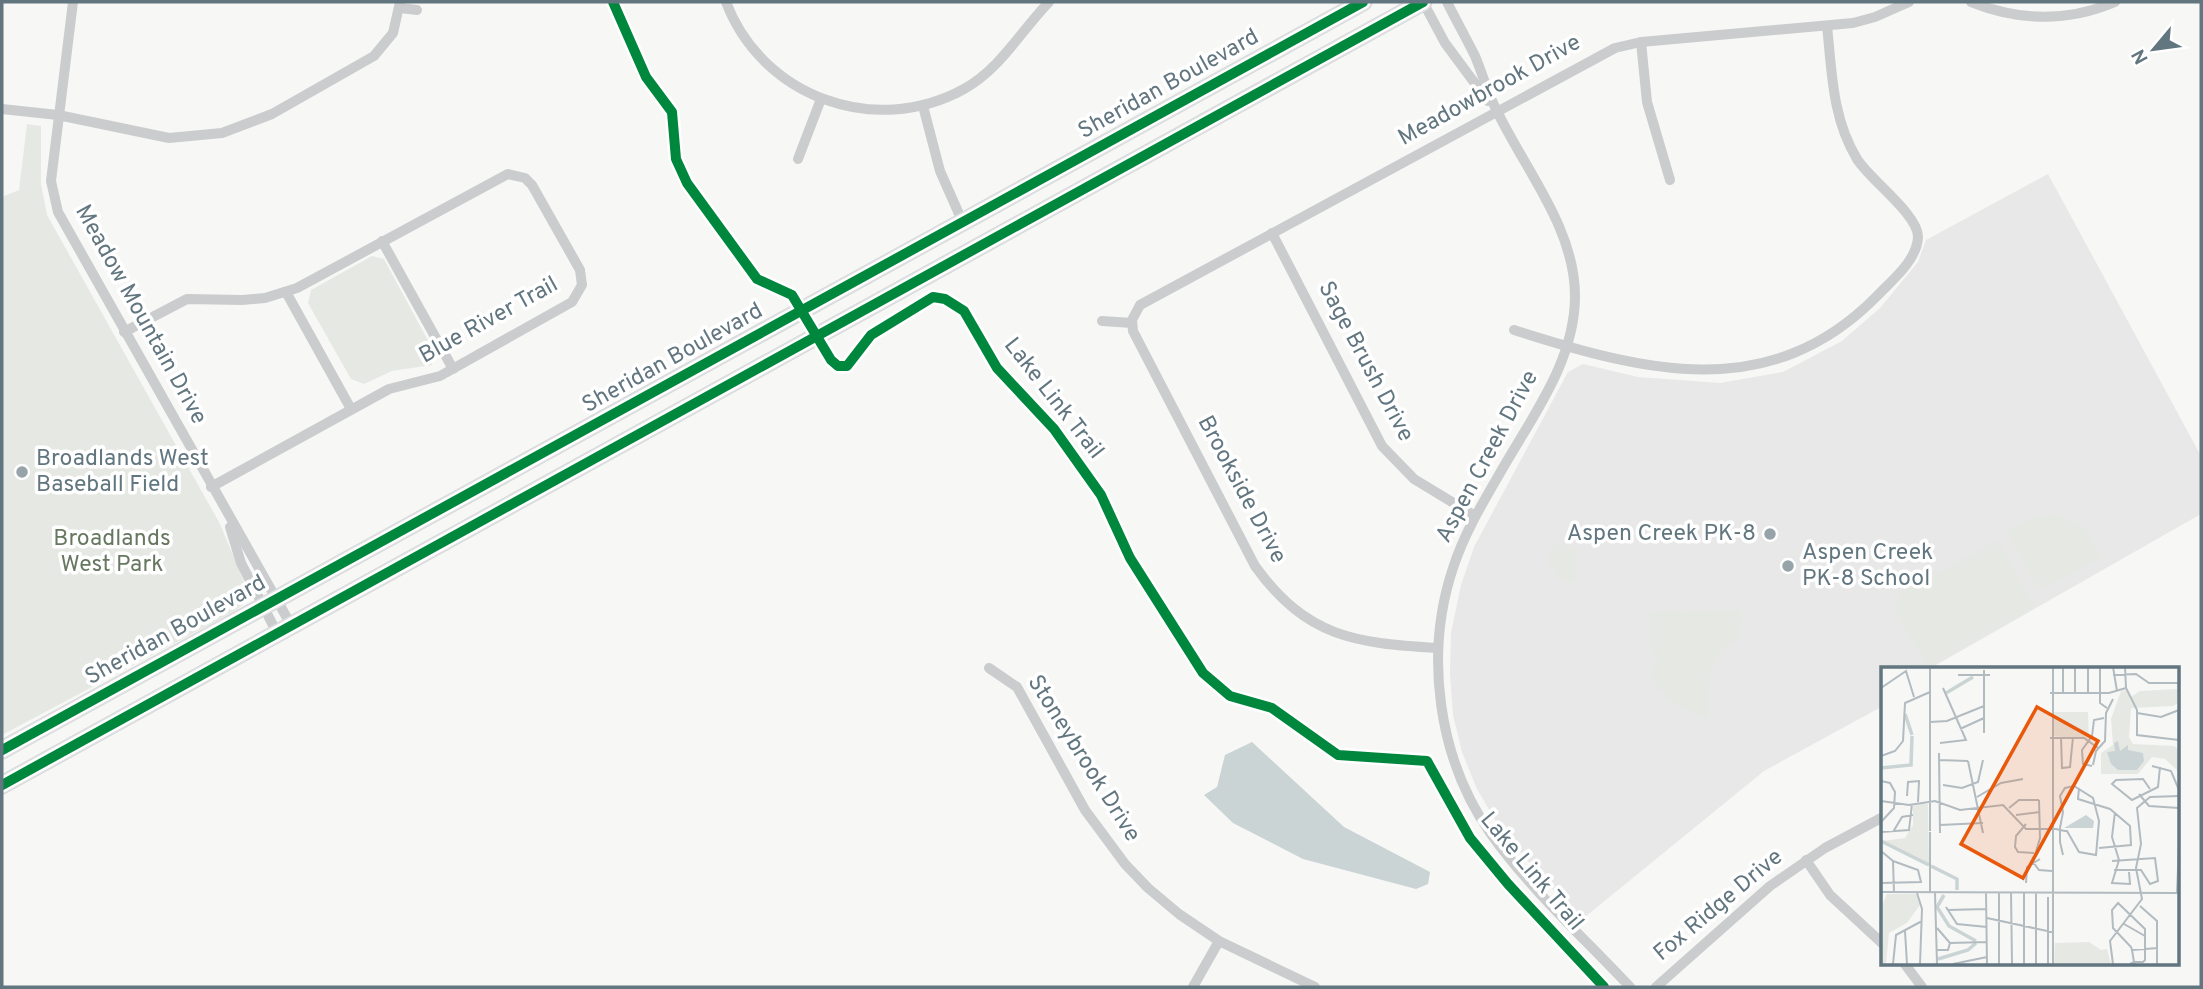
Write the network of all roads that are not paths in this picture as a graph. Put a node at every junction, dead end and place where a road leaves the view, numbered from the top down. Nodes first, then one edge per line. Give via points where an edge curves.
1 (73, 2) edge
2 (726, 2) edge
3 (1049, 2) edge
4 (1363, 2) edge
5 (1423, 2) edge
6 (1447, 2) edge
7 (1909, 2) edge
8 (1970, 2) edge
9 (2115, 2) edge
10 (400, 5) edge
11 (416, 10) dead end
12 (1827, 26) junction
13 (1641, 42) junction
14 (821, 99) junction
15 (923, 106) junction
16 (2, 109) edge
17 (1496, 111) junction
18 (58, 115) junction
19 (798, 159) dead end
20 (509, 162) dead end
21 (508, 174) junction
22 (1670, 180) dead end
23 (962, 223) junction
24 (1272, 233) junction
25 (382, 241) junction
26 (286, 292) junction
27 (1102, 321) dead end
28 (1132, 323) junction
29 (1514, 330) dead end
30 (124, 332) junction
31 (1567, 347) junction
32 (453, 369) junction
33 (351, 409) junction
34 (211, 487) junction
35 (226, 515) junction
36 (1475, 516) junction
37 (271, 603) junction
38 (284, 629) junction
39 (1438, 648) junction
40 (989, 668) dead end
41 (2, 750) edge
42 (2, 785) edge
43 (1881, 818) edge
44 (1806, 860) junction
45 (1220, 941) junction
46 (1881, 942) edge
47 (1905, 964) edge
48 (1193, 987) edge
49 (1315, 987) edge
50 (1630, 987) edge
51 (1656, 987) edge
52 (1922, 987) edge

1 - 18 street, Meadow Mountain Drive
2 - 14 street via 755,53 788,82
3 - 15 street via 985,75 965,89
4 - 23 main road, Sheridan Boulevard
5 - 17 street, Aspen Creek Drive via 1445,43
5 - 38 main road
6 - 17 street, Aspen Creek Drive
7 - 12 street, Meadowbrook Drive via 1875,17
8 - 9 street via 2015,16 2040,18 2089,12
10 - 11 street
10 - 18 street via 393,33 374,56 272,114 235,129 169,138
12 - 13 street, Meadowbrook Drive
12 - 31 street via 1838,118 1858,160 1915,224 1918,236 1899,273 1849,322 1823,340 1766,363 1713,371 1676,369
13 - 17 street, Meadowbrook Drive via 1594,57
13 - 22 street via 1647,102
14 - 15 street via 875,111
14 - 19 street
15 - 23 street via 940,171
16 - 18 street
17 - 24 street, Meadowbrook Drive
17 - 31 street, Aspen Creek Drive via 1568,248 1575,294
18 - 30 street, Meadow Mountain Drive via 53,197
20 - 21 street
21 - 25 street
21 - 32 street, Blue River Trail via 532,185 587,279 572,302
23 - 37 main road, Sheridan Boulevard
24 - 28 street, Meadowbrook Drive via 1140,305
24 - 36 street, Sage Brush Drive via 1382,446 1414,479
25 - 26 street
25 - 32 street
26 - 30 street via 242,300 187,299
26 - 33 street
27 - 28 street
28 - 39 street, Brookside Drive via 1255,566 1269,585 1308,619 1331,632 1378,645
29 - 31 street
30 - 34 street, Meadow Mountain Drive
31 - 36 street, Aspen Creek Drive via 1559,370
32 - 33 street, Blue River Trail via 424,383 388,389
33 - 34 street, Blue River Trail
34 - 35 street, Meadow Mountain Drive
35 - 37 street, Meadow Mountain Drive
35 - 37 street, Meadow Mountain Drive via 241,563
36 - 39 street, Aspen Creek Drive via 1452,568
37 - 38 street, Meadow Mountain Drive
37 - 38 street, Meadow Mountain Drive
37 - 41 main road, Sheridan Boulevard
38 - 42 main road
39 - 50 street, Aspen Creek Drive via 1448,741 1474,806 1510,858
40 - 45 street, Stoneybrook Drive via 1017,687 1085,810 1125,864 1179,914
43 - 44 street, Fox Ridge Drive
44 - 46 street via 1830,895
44 - 51 street, Fox Ridge Drive via 1735,914
45 - 48 street
45 - 49 street, Stoneybrook Drive
47 - 52 street

